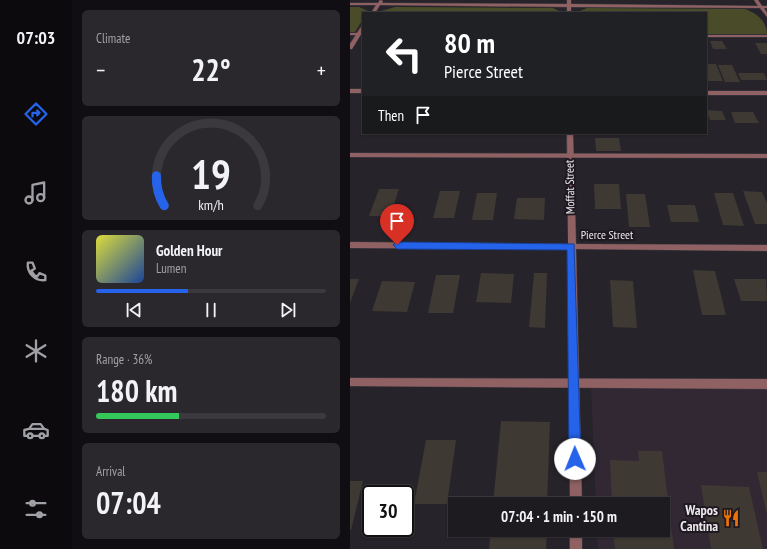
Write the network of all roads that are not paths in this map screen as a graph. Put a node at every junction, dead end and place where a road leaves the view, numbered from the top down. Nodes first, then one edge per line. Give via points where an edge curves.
1 (381, 0) edge
2 (569, 0) edge
3 (756, 0) edge
4 (350, 4) edge
5 (378, 4) junction
6 (569, 6) junction
7 (761, 7) junction
8 (767, 7) edge
9 (374, 12) edge
10 (569, 12) edge
11 (767, 16) edge
12 (350, 34) edge
13 (361, 34) edge
14 (707, 36) edge
15 (767, 36) edge
16 (350, 48) edge
17 (350, 91) edge
18 (362, 91) edge
19 (707, 93) edge
20 (767, 93) edge
21 (570, 134) edge
22 (350, 155) edge
23 (570, 155) junction
24 (767, 156) edge
25 (350, 245) edge
26 (571, 246) junction
27 (767, 248) edge
28 (350, 382) edge
29 (574, 384) junction
30 (767, 384) edge
31 (576, 497) edge
32 (576, 537) edge
33 (576, 549) edge

1 - 5 street
2 - 6 street
3 - 7 street
4 - 5 street
5 - 6 street
5 - 9 street
6 - 7 street
6 - 10 street
7 - 8 street
7 - 11 street
12 - 13 street
13 - 16 street
14 - 15 street
17 - 18 street
19 - 20 street
21 - 23 street, Moffat Street
22 - 23 street
23 - 24 street
23 - 26 street, Moffat Street
25 - 26 street, Pierce Street
26 - 27 street, Pierce Street
26 - 29 street, Moffat Street
28 - 29 street
29 - 30 street
29 - 31 street, Moffat Street
32 - 33 street

